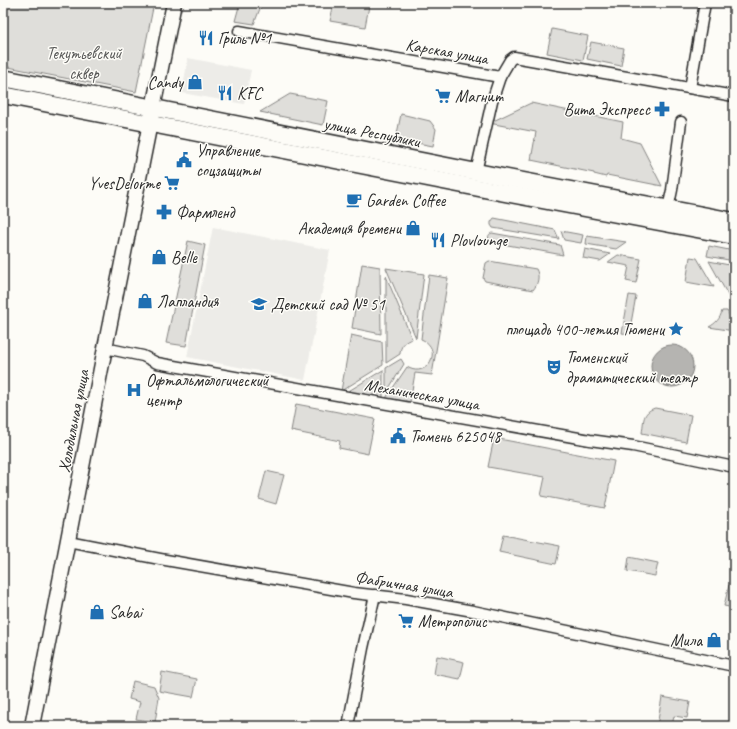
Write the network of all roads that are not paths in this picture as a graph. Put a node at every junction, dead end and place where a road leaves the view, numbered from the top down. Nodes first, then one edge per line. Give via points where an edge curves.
1 (174, 3) edge
2 (705, 3) edge
3 (240, 31) dead end
4 (500, 77) junction
5 (3, 78) edge
6 (690, 88) junction
7 (3, 95) edge
8 (734, 96) edge
9 (153, 108) junction
10 (681, 122) dead end
11 (150, 124) junction
12 (476, 172) junction
13 (668, 209) junction
14 (734, 221) edge
15 (734, 236) edge
16 (105, 348) junction
17 (734, 467) edge
18 (68, 541) junction
19 (375, 595) junction
20 (734, 666) edge
21 (32, 726) edge
22 (348, 726) edge

1 - 9 street
2 - 6 street
3 - 4 street, Карская улица
4 - 6 street, Карская улица via 514,57
4 - 12 street
5 - 9 main road, улица Республики
6 - 8 street, Карская улица
7 - 11 main road, улица Республики
9 - 11 street, Холодильная улица
9 - 12 main road, улица Республики
10 - 13 street
11 - 15 main road, улица Республики
11 - 16 street, Холодильная улица
12 - 13 main road, улица Республики
13 - 14 main road, улица Республики
16 - 17 street, Механическая улица via 143,356 157,363 633,446
16 - 18 street, Холодильная улица
18 - 19 street, Фабричная улица
18 - 21 street, Холодильная улица
19 - 20 street, Фабричная улица via 473,611
19 - 22 street

